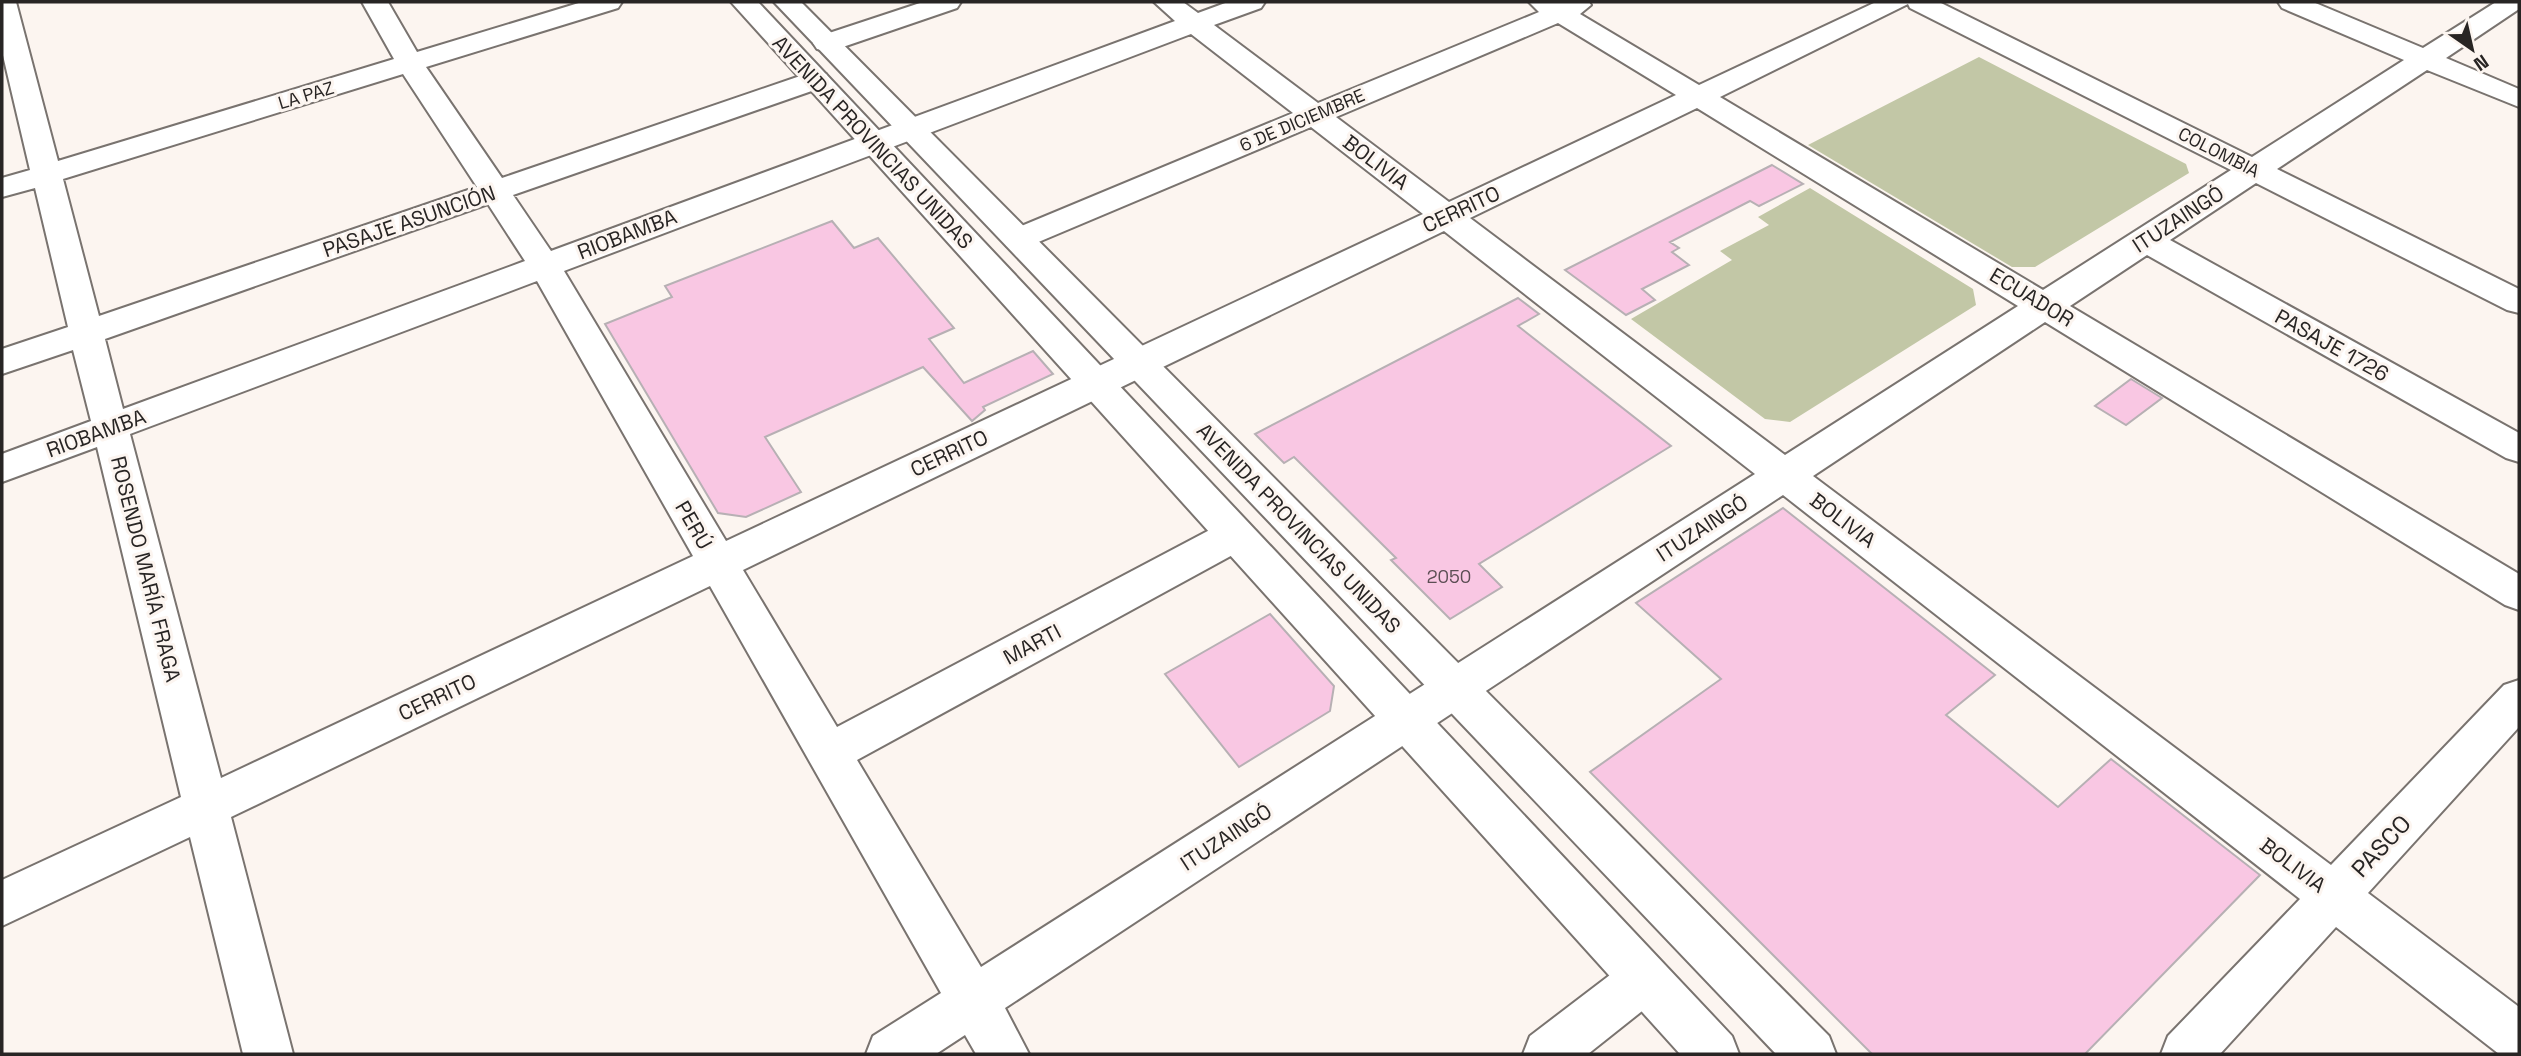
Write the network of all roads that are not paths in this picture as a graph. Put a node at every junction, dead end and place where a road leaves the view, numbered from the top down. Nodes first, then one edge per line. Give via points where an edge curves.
1 (3, 2) edge
2 (375, 2) edge
3 (609, 2) edge
4 (744, 2) edge
5 (787, 2) edge
6 (948, 2) edge
7 (1167, 2) edge
8 (1252, 2) edge
9 (1896, 2) edge
10 (1919, 2) edge
11 (2291, 2) edge
12 (2513, 2) edge
13 (1563, 5) edge
14 (1195, 23) junction
15 (827, 43) junction
16 (2425, 59) junction
17 (410, 63) junction
18 (816, 80) junction
19 (1698, 96) junction
20 (2519, 99) edge
21 (1315, 115) junction
22 (910, 128) junction
23 (873, 142) junction
24 (2255, 169) junction
25 (47, 174) junction
26 (2, 188) edge
27 (495, 191) junction
28 (1446, 216) junction
29 (1018, 239) junction
30 (2145, 240) junction
31 (544, 265) junction
32 (2519, 302) edge
33 (2045, 305) junction
34 (87, 332) junction
35 (2, 362) edge
36 (1138, 362) junction
37 (1094, 383) junction
38 (110, 427) junction
39 (2519, 449) edge
40 (2, 468) edge
41 (1784, 475) junction
42 (1235, 535) junction
43 (716, 564) junction
44 (2519, 594) edge
45 (1455, 688) junction
46 (2519, 698) edge
47 (1405, 720) junction
48 (828, 754) junction
49 (206, 807) junction
50 (2334, 896) junction
51 (2, 904) edge
52 (1643, 979) junction
53 (973, 1001) junction
54 (2519, 1038) edge
55 (268, 1054) edge
56 (891, 1054) edge
57 (1004, 1054) edge
58 (1548, 1054) edge
59 (1714, 1054) edge
60 (1811, 1054) edge
61 (2186, 1054) edge

1 - 25 street, ROSENDO MARÍA FRAGA
2 - 17 street, PERÚ
3 - 17 street, LA PAZ
4 - 18 street, AVENIDA PROVINCIAS UNIDAS
5 - 15 street, AVENIDA PROVINCIAS UNIDAS
6 - 15 street
7 - 14 street, BOLIVIA
8 - 14 street, RIOBAMBA
9 - 19 street, CERRITO
10 - 24 street, COLOMBIA
11 - 16 street
12 - 16 street, ITUZAINGÓ
13 - 19 street, ECUADOR
13 - 21 street, 6 DE DICIEMBRE
14 - 21 street, BOLIVIA
14 - 22 street, RIOBAMBA
15 - 22 street, AVENIDA PROVINCIAS UNIDAS
16 - 20 street
16 - 24 street, ITUZAINGÓ
17 - 25 street, LA PAZ
17 - 27 street, PERÚ
18 - 23 street, AVENIDA PROVINCIAS UNIDAS
18 - 27 street, PASAJE ASUNCIÓN
19 - 28 street, CERRITO
19 - 33 street, ECUADOR
21 - 28 street, BOLIVIA
21 - 29 street, 6 DE DICIEMBRE
22 - 23 street, RIOBAMBA
22 - 29 street, AVENIDA PROVINCIAS UNIDAS
23 - 31 street, RIOBAMBA
23 - 37 street, AVENIDA PROVINCIAS UNIDAS
24 - 30 street, ITUZAINGÓ
24 - 32 street, COLOMBIA
25 - 26 street, LA PAZ
25 - 34 street, ROSENDO MARÍA FRAGA
27 - 31 street, PERÚ
27 - 34 street, PASAJE ASUNCIÓN
28 - 36 street, CERRITO
28 - 41 street, BOLIVIA
29 - 36 street, AVENIDA PROVINCIAS UNIDAS
30 - 33 street, ITUZAINGÓ
30 - 39 street, PASAJE 1726
31 - 38 street, RIOBAMBA
31 - 43 street, PERÚ
33 - 41 street, ITUZAINGÓ
33 - 44 street, ECUADOR
34 - 35 street, PASAJE ASUNCIÓN
34 - 38 street, ROSENDO MARÍA FRAGA
36 - 37 street, CERRITO
36 - 45 street, AVENIDA PROVINCIAS UNIDAS
37 - 42 street, AVENIDA PROVINCIAS UNIDAS
37 - 43 street, CERRITO
38 - 40 street, RIOBAMBA
38 - 49 street, ROSENDO MARÍA FRAGA
41 - 45 street, ITUZAINGÓ
41 - 50 street, BOLIVIA
42 - 47 street, AVENIDA PROVINCIAS UNIDAS
42 - 48 street, MARTI
43 - 48 street, PERÚ
43 - 49 street, CERRITO
45 - 47 street, ITUZAINGÓ
45 - 60 street, AVENIDA PROVINCIAS UNIDAS
46 - 50 street, PASCO
47 - 52 street, AVENIDA PROVINCIAS UNIDAS
47 - 53 street, ITUZAINGÓ
48 - 53 street, PERÚ
49 - 51 street, CERRITO
49 - 55 street, ROSENDO MARÍA FRAGA
50 - 54 street, BOLIVIA
50 - 61 street, PASCO
52 - 58 street
52 - 59 street, AVENIDA PROVINCIAS UNIDAS
53 - 56 street, ITUZAINGÓ
53 - 57 street, PERÚ

